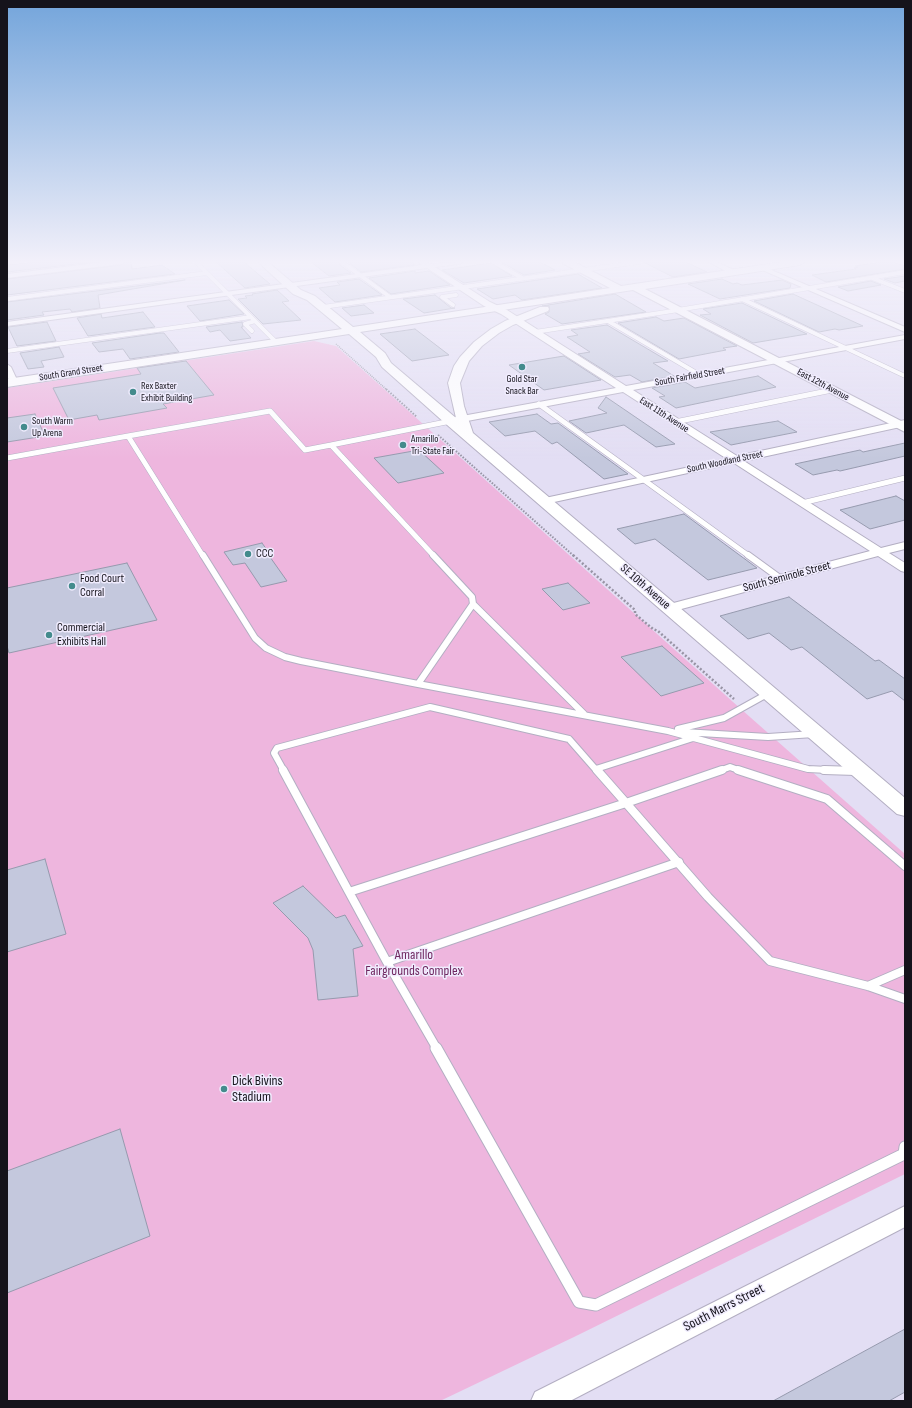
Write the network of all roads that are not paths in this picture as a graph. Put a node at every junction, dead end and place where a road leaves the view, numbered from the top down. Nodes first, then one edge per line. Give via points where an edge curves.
1 (174, 328) edge
2 (250, 328) edge
3 (261, 328) edge
4 (326, 328) edge
5 (349, 328) edge
6 (367, 328) edge
7 (502, 328) edge
8 (528, 328) edge
9 (563, 328) edge
10 (619, 328) edge
11 (711, 328) edge
12 (803, 328) edge
13 (352, 330) junction
14 (252, 331) dead end
15 (535, 332) junction
16 (905, 337) edge
17 (302, 338) junction
18 (335, 338) junction
19 (276, 342) junction
20 (345, 344) dead end
21 (846, 348) junction
22 (7, 351) edge
23 (776, 361) junction
24 (386, 365) junction
25 (7, 367) edge
26 (700, 375) junction
27 (905, 376) edge
28 (10, 382) edge
29 (454, 383) junction
30 (624, 389) junction
31 (832, 390) junction
32 (422, 396) junction
33 (539, 404) junction
34 (456, 420) junction
35 (675, 422) junction
36 (903, 425) edge
37 (128, 436) junction
38 (331, 445) junction
39 (7, 458) edge
40 (735, 460) junction
41 (905, 478) edge
42 (644, 480) junction
43 (545, 501) junction
44 (802, 503) junction
45 (905, 545) edge
46 (880, 552) junction
47 (905, 568) edge
48 (781, 579) junction
49 (473, 604) junction
50 (670, 608) junction
51 (418, 684) junction
52 (769, 693) junction
53 (584, 714) junction
54 (668, 731) junction
55 (816, 733) junction
56 (694, 738) junction
57 (596, 769) junction
58 (860, 771) junction
59 (626, 803) junction
60 (905, 809) edge
61 (679, 862) junction
62 (905, 866) edge
63 (349, 892) junction
64 (387, 962) junction
65 (905, 970) edge
66 (868, 986) junction
67 (905, 999) edge
68 (905, 1147) edge
69 (905, 1216) edge
70 (544, 1401) edge

1 - 22 lane
2 - 14 lane
3 - 19 lane
4 - 18 main road
5 - 13 main road
6 - 13 main road, South Grand Street
7 - 29 main road via 469,352 460,366
8 - 15 street, East 11th Avenue
9 - 15 lane
10 - 26 lane
11 - 23 main road, East 12th Avenue
12 - 21 lane
13 - 18 main road, South Grand Street
13 - 24 main road via 381,355
15 - 30 street, East 11th Avenue
16 - 21 street, South Fairfield Street
17 - 18 main road, South Grand Street
17 - 19 main road, South Grand Street
17 - 20 main road via 332,340
18 - 24 main road via 367,358
19 - 28 main road, South Grand Street
21 - 23 street, South Fairfield Street
21 - 27 lane
23 - 26 street, South Fairfield Street
23 - 31 main road, East 12th Avenue
24 - 32 main road, SE 10th Avenue
25 - 28 street
26 - 30 street, South Fairfield Street
29 - 32 main road via 448,390
29 - 34 main road
30 - 33 street, South Fairfield Street
30 - 35 street, East 11th Avenue
31 - 35 lane
31 - 36 main road, East 12th Avenue
32 - 34 main road, SE 10th Avenue
33 - 34 street, South Fairfield Street
33 - 42 lane
34 - 38 lane
34 - 43 main road, SE 10th Avenue via 468,435
35 - 40 street, East 11th Avenue
36 - 40 street, South Woodland Street
37 - 38 lane via 270,411 304,450
37 - 39 lane
37 - 51 lane via 256,638 266,648 301,661
38 - 49 lane via 472,597
40 - 42 street, South Woodland Street
40 - 44 street, East 11th Avenue
41 - 44 lane
42 - 43 street, South Woodland Street
42 - 48 lane
43 - 50 main road, SE 10th Avenue
44 - 46 street, East 11th Avenue
45 - 46 street, South Seminole Street
46 - 47 street, East 11th Avenue
46 - 48 street, South Seminole Street
48 - 50 street, South Seminole Street
49 - 51 lane
49 - 53 lane
50 - 52 main road, SE 10th Avenue
51 - 53 lane
52 - 54 lane via 724,718
52 - 55 main road, SE 10th Avenue
53 - 54 lane
54 - 55 lane via 768,737
54 - 56 lane
55 - 58 main road, SE 10th Avenue
56 - 57 lane
56 - 58 lane via 808,769
57 - 59 lane
57 - 63 lane via 569,739 430,707 277,748 274,753
58 - 60 main road, SE 10th Avenue
59 - 61 lane
59 - 62 lane via 730,768 827,799
59 - 63 lane
61 - 64 lane
61 - 66 lane via 770,961
63 - 64 lane
64 - 68 lane via 579,1302 596,1305 904,1154
65 - 66 lane
66 - 67 lane
69 - 70 street, South Marrs Street

